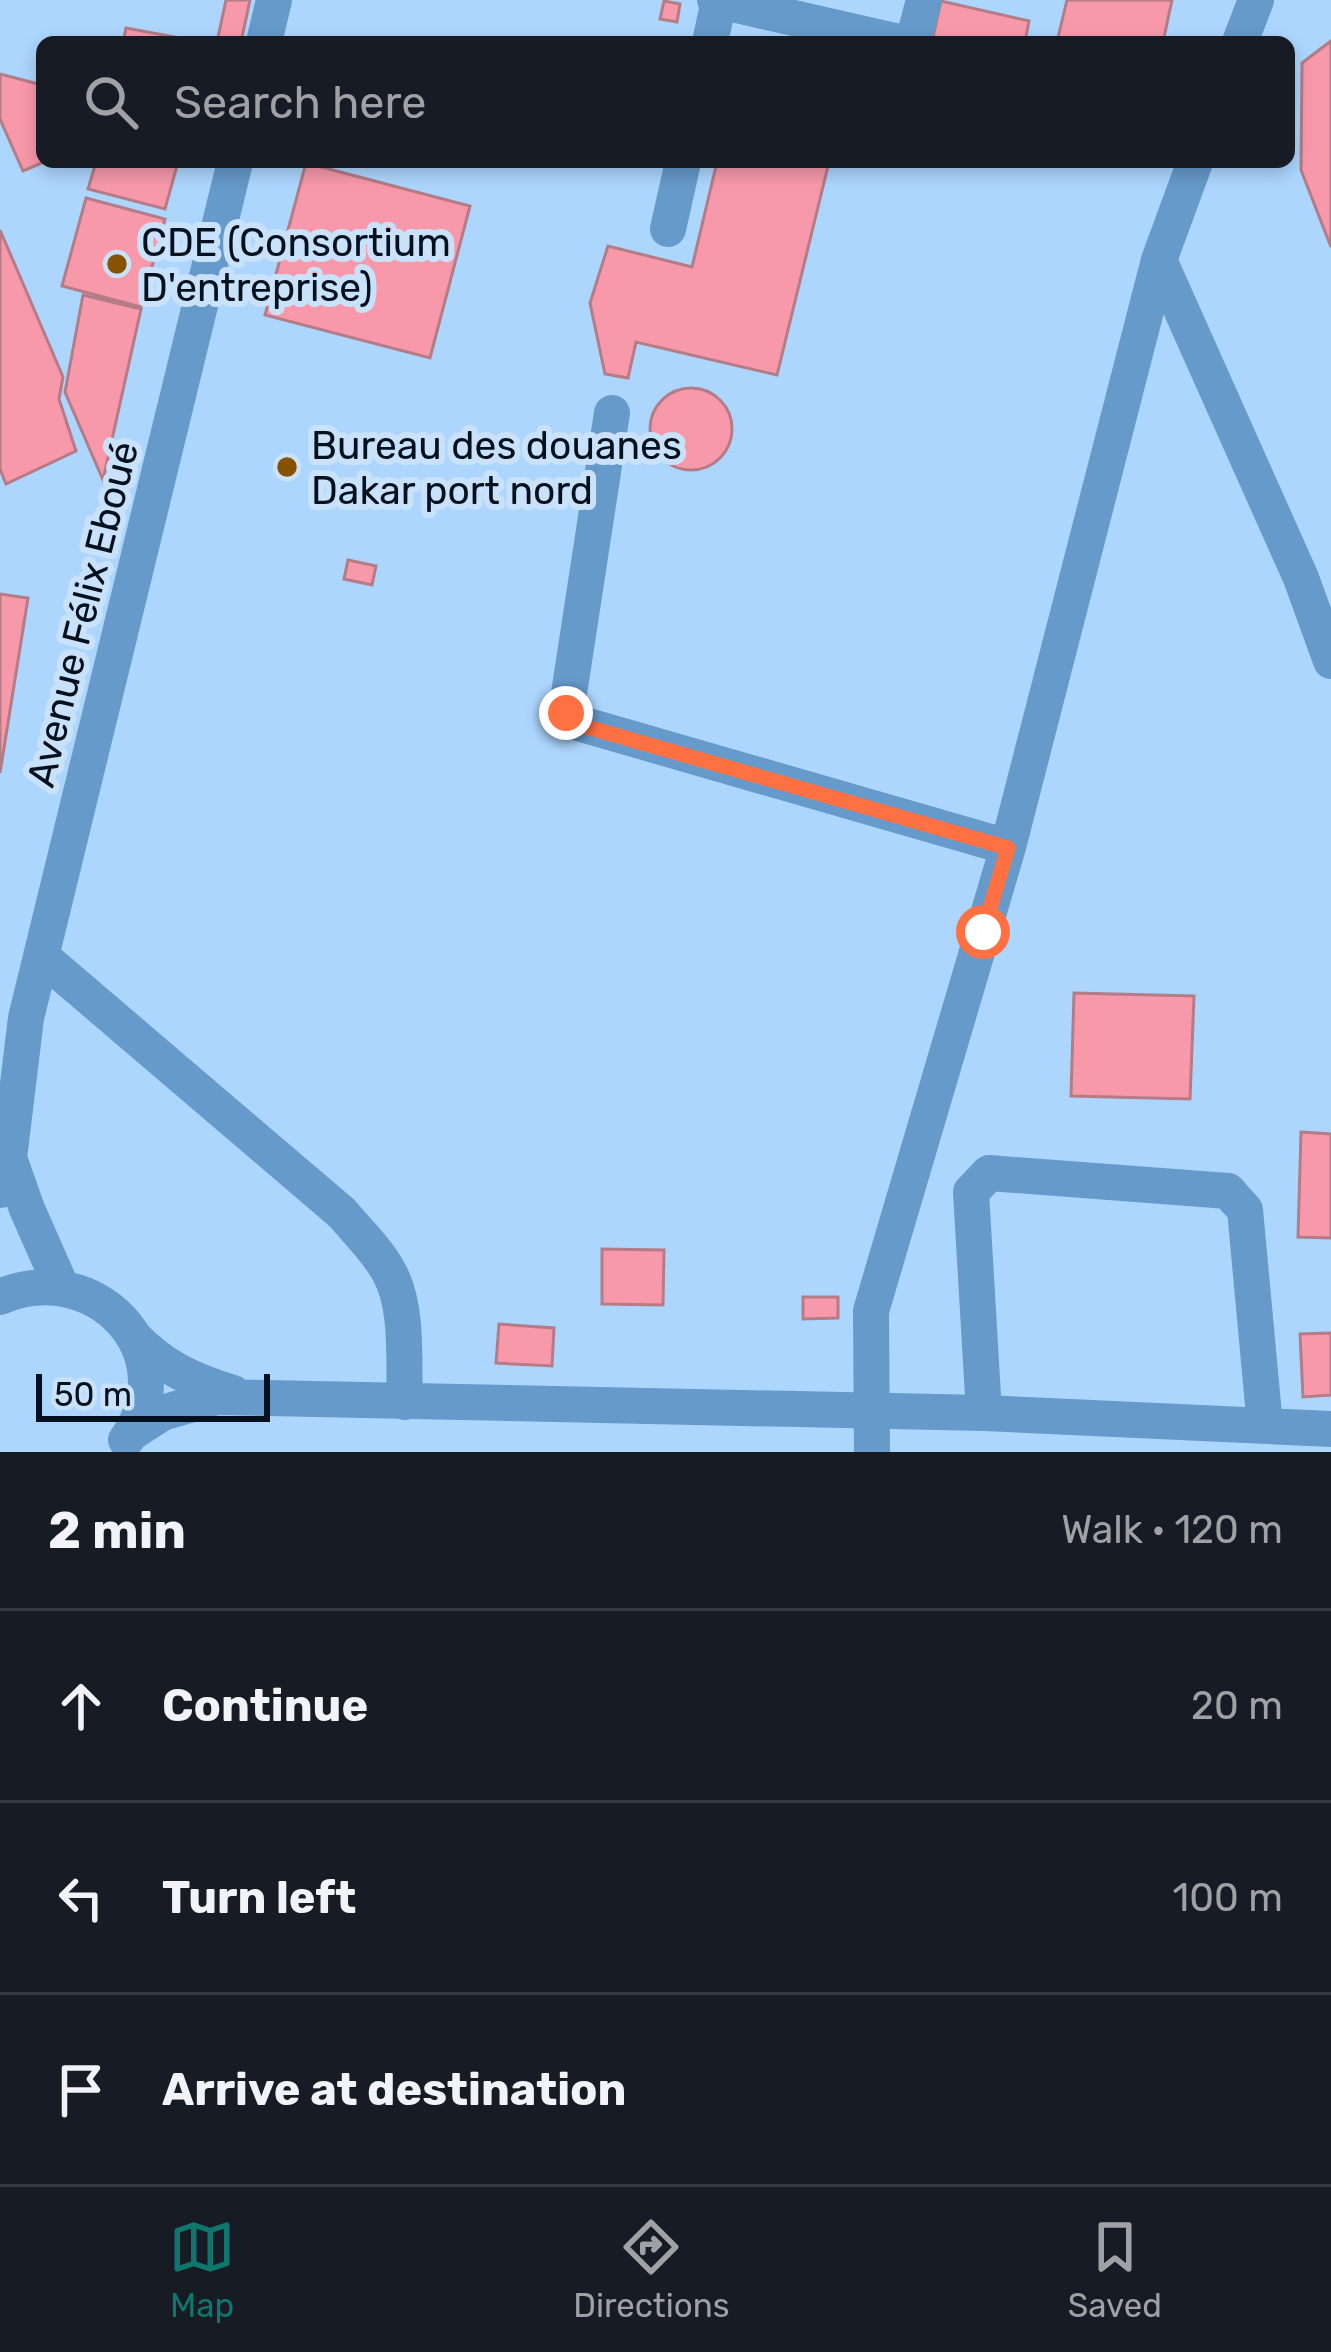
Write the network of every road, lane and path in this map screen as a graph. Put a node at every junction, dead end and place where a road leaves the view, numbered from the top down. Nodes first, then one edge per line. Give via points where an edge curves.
1 (274, 0) edge
2 (717, 0) edge
3 (924, 0) edge
4 (1256, 0) edge
5 (265, 36) edge
6 (711, 36) edge
7 (873, 36) edge
8 (915, 36) edge
9 (1242, 36) edge
10 (234, 168) edge
11 (682, 168) edge
12 (1194, 168) edge
13 (668, 229) dead end
14 (1159, 260) junction
15 (612, 413) dead end
16 (1331, 661) edge
17 (1008, 848) junction
18 (41, 956) junction
19 (9, 1074) edge
20 (7, 1119) edge
21 (5, 1174) edge
22 (62, 1286) junction
23 (0, 1297) edge
24 (133, 1336) junction
25 (248, 1397) junction
26 (405, 1402) junction
27 (871, 1411) junction
28 (984, 1413) junction
29 (1265, 1426) junction
30 (1331, 1429) edge
31 (1160, 1437) edge
32 (123, 1442) edge
33 (872, 1452) edge

1 - 5 street
2 - 6 street
2 - 7 street
3 - 8 street
4 - 9 street
10 - 18 street, Avenue Félix Eboué
11 - 13 street
12 - 14 street
14 - 16 street
14 - 17 street
15 - 17 street via 566,713 571,721
17 - 27 street via 871,1311
18 - 19 street, Avenue Félix Eboué
18 - 26 street via 342,1213 372,1249 398,1299
19 - 20 street, Avenue Félix Eboué
20 - 21 street, Avenue Félix Eboué
21 - 22 street, Avenue Félix Eboué
22 - 23 street
22 - 24 street via 96,1298
24 - 25 street via 176,1372
24 - 32 street via 145,1374 140,1414
25 - 26 street
25 - 32 street via 187,1403
26 - 27 street
27 - 28 street
27 - 33 street
28 - 29 street via 971,1192 989,1173 1228,1191 1239,1201
28 - 31 street
29 - 30 street
29 - 31 street

